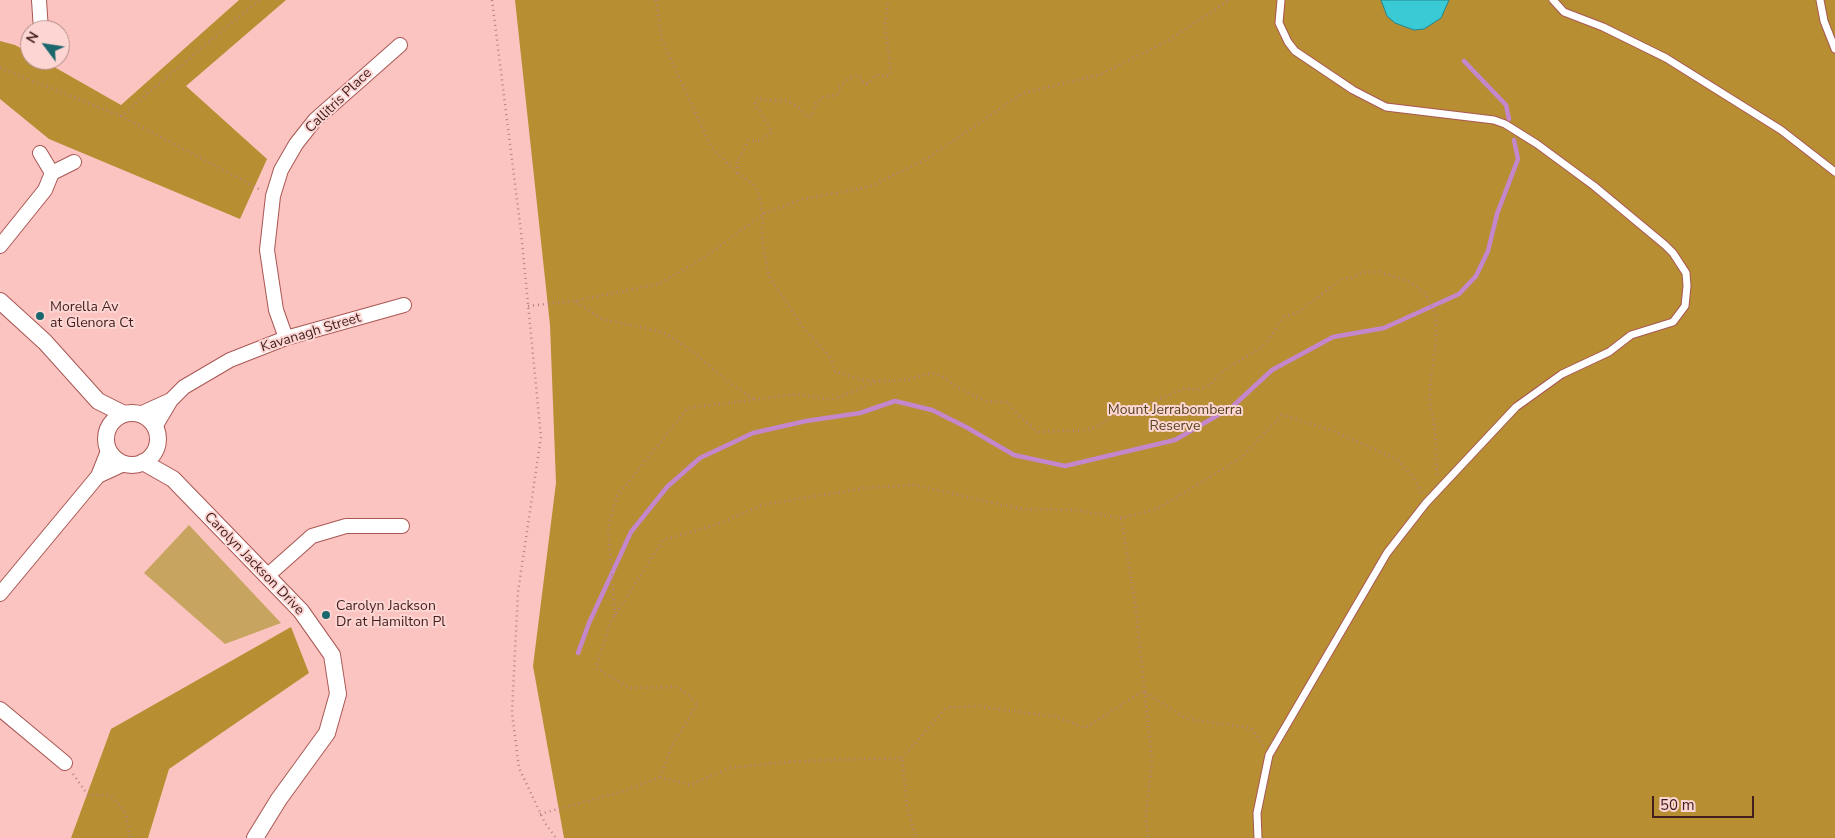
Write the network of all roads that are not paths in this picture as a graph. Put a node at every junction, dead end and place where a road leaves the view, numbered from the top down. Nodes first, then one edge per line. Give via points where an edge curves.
1 (39, 0) edge
2 (1281, 0) edge
3 (1553, 0) edge
4 (1820, 0) edge
5 (40, 20) edge
6 (400, 45) dead end
7 (1835, 50) edge
8 (40, 153) dead end
9 (74, 162) dead end
10 (1835, 172) edge
11 (52, 173) junction
12 (0, 246) edge
13 (0, 302) edge
14 (404, 305) dead end
15 (286, 338) junction
16 (171, 400) junction
17 (98, 401) junction
18 (132, 414) junction
19 (155, 427) junction
20 (107, 432) junction
21 (156, 448) junction
22 (108, 451) junction
23 (144, 462) junction
24 (124, 464) junction
25 (98, 476) junction
26 (173, 479) junction
27 (402, 526) dead end
28 (267, 576) junction
29 (0, 594) edge
30 (0, 709) edge
31 (65, 763) road end
32 (255, 838) edge
33 (1258, 838) edge

1 - 5 street
2 - 33 lane via 1279,23 1295,51 1338,81 1386,107 1505,124 1537,144 1636,220 1673,253 1686,273 1688,286 1685,306 1673,322 1630,335 1609,352 1562,374 1516,407 1426,503 1387,553 1269,755 1257,812
3 - 10 lane via 1564,12 1666,58 1781,130
4 - 7 lane
6 - 15 street, Callitris Place via 315,120 281,170 273,196 267,250 276,310
8 - 11 street
9 - 11 street
11 - 12 street via 45,190
13 - 17 street via 45,342
14 - 15 street, Kavanagh Street
15 - 16 street, Kavanagh Street via 230,360 184,387
16 - 18 street, Kavanagh Street
16 - 19 street, Kavanagh Street
17 - 18 street
17 - 20 street
18 - 19 street via 149,419
18 - 20 street via 113,421
19 - 21 street via 158,437
20 - 22 street
21 - 23 street
21 - 26 street, Carolyn Jackson Drive
22 - 24 street
22 - 25 street
23 - 24 street
23 - 26 street, Carolyn Jackson Drive
24 - 25 street
25 - 29 street
26 - 28 street, Carolyn Jackson Drive
27 - 28 street via 346,526 312,536
28 - 32 street, Carolyn Jackson Drive via 301,611 332,655 338,694 327,733
30 - 31 street

